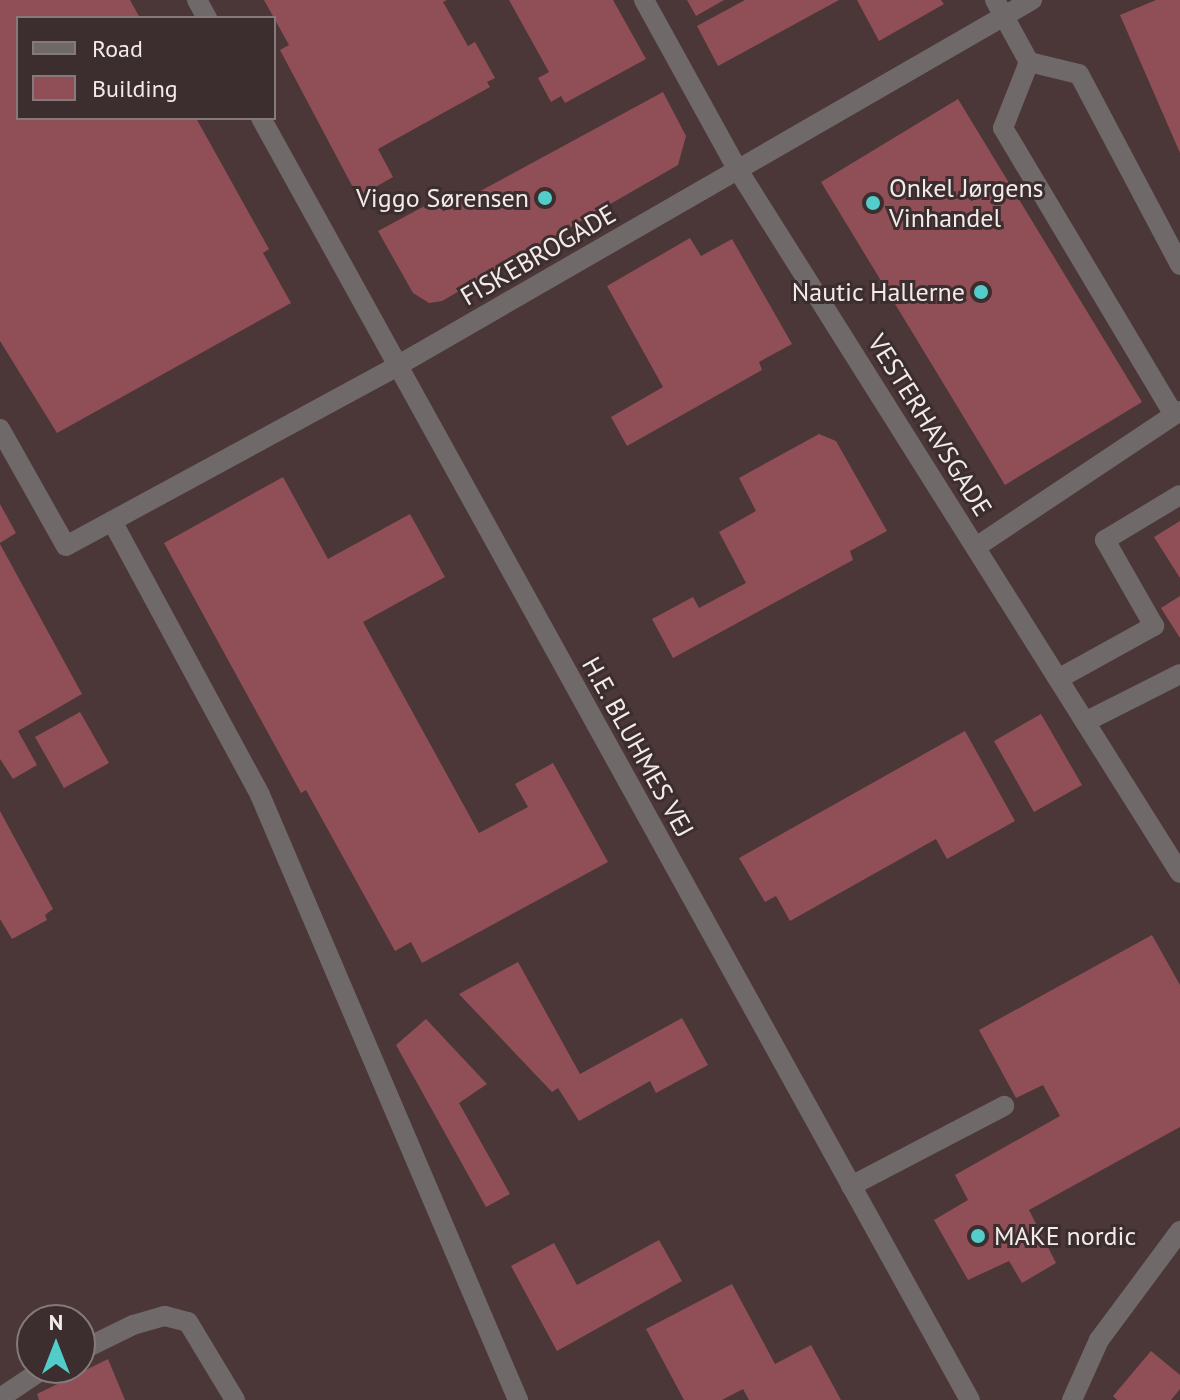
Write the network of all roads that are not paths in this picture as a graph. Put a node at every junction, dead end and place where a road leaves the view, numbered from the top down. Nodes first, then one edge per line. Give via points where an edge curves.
1 (644, 0) edge
2 (1032, 0) edge
3 (1000, 8) edge
4 (1029, 62) junction
5 (262, 120) edge
6 (738, 170) junction
7 (1180, 265) edge
8 (397, 366) junction
9 (1177, 413) edge
10 (0, 429) edge
11 (1180, 495) edge
12 (112, 521) junction
13 (976, 547) junction
14 (1180, 674) edge
15 (1058, 679) junction
16 (1085, 722) junction
17 (1180, 873) edge
18 (1004, 1106) dead end
19 (851, 1186) junction
20 (1180, 1231) edge
21 (96, 1343) edge
22 (21, 1384) edge
23 (0, 1398) edge
24 (235, 1400) edge
25 (518, 1400) edge
26 (970, 1400) edge
27 (1072, 1400) edge

1 - 6 street, VESTERHAVSGADE
2 - 3 street, FISKEBROGADE
3 - 4 street
3 - 6 street, FISKEBROGADE
4 - 7 street via 1079,74
4 - 9 street via 1003,128
5 - 8 street, H.E. BLUHMES VEJ
6 - 8 street, FISKEBROGADE
6 - 13 street, VESTERHAVSGADE
8 - 12 street, FISKEBROGADE
8 - 19 street, H.E. BLUHMES VEJ
9 - 13 street
10 - 12 street, FISKEBROGADE via 66,546
11 - 15 street via 1105,540 1154,626
12 - 25 street via 260,795
13 - 15 street, VESTERHAVSGADE
14 - 16 street
15 - 16 street, VESTERHAVSGADE
16 - 17 street, VESTERHAVSGADE
18 - 19 street
19 - 26 street, H.E. BLUHMES VEJ
20 - 27 street via 1099,1340
21 - 24 street via 165,1316 188,1322
22 - 23 street

